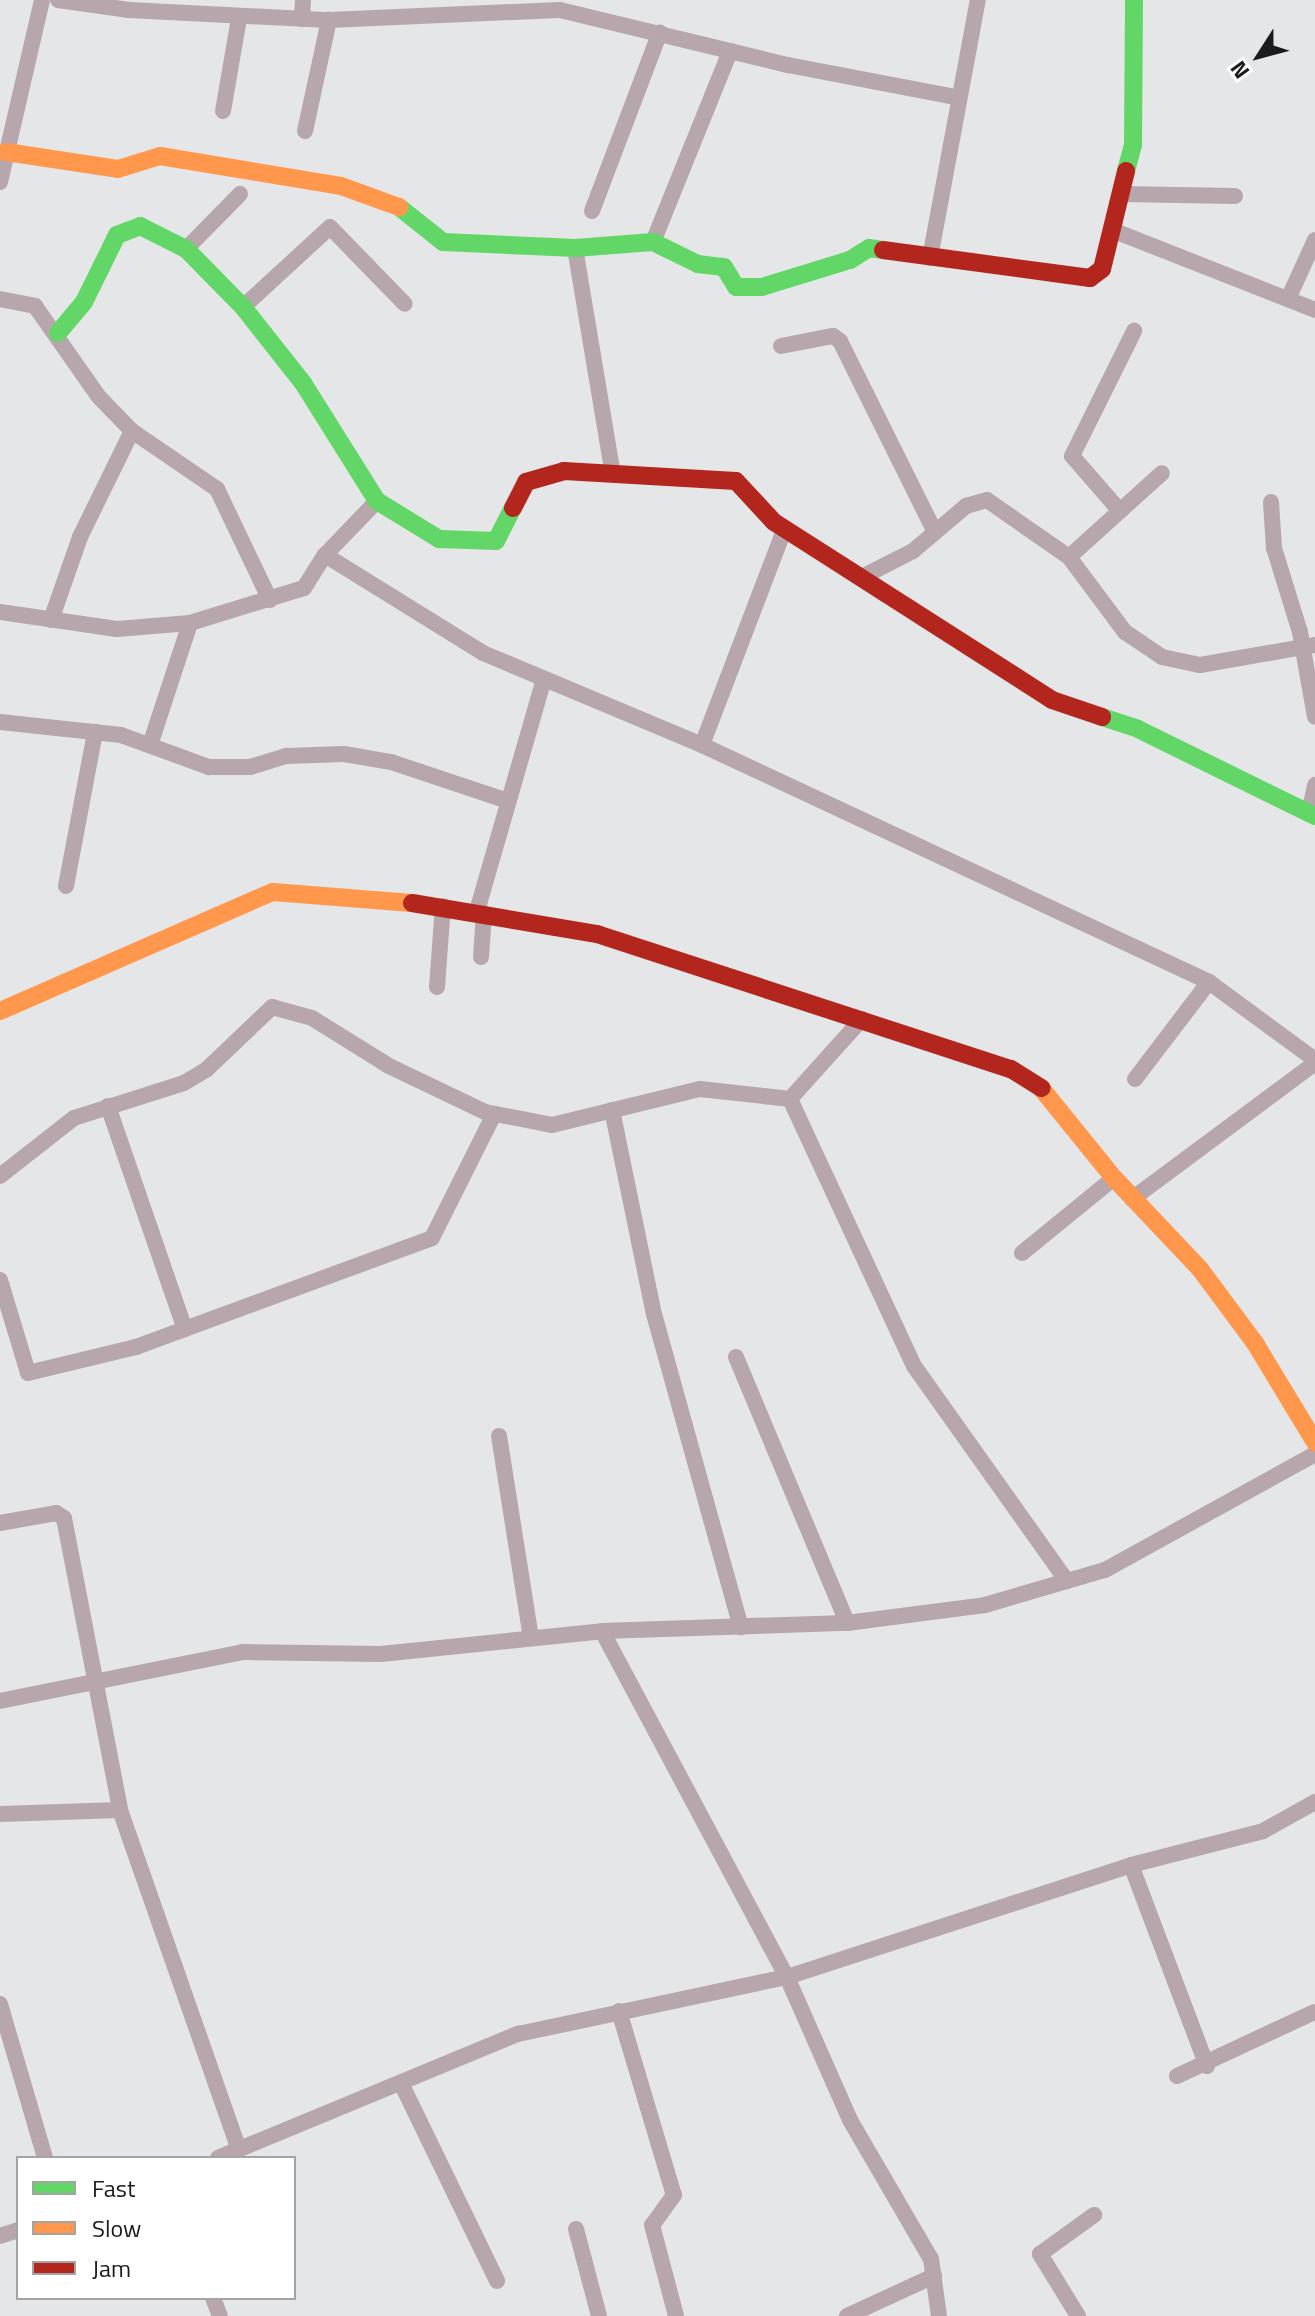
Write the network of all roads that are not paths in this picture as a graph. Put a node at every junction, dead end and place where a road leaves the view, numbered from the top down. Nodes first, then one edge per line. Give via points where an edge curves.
1 (42, 0) edge
2 (58, 0) edge
3 (303, 0) edge
4 (978, 0) edge
5 (1134, 0) edge
6 (130, 5) edge
7 (482, 7) edge
8 (239, 18) junction
9 (302, 19) junction
10 (329, 20) junction
11 (660, 32) junction
12 (730, 51) junction
13 (956, 97) junction
14 (223, 111) dead end
15 (305, 131) dead end
16 (6, 152) junction
17 (0, 182) edge
18 (240, 194) dead end
19 (1121, 194) junction
20 (1235, 196) dead end
21 (592, 211) dead end
22 (1112, 230) junction
23 (1315, 240) edge
24 (653, 242) junction
25 (575, 248) junction
26 (186, 249) junction
27 (930, 258) junction
28 (0, 299) edge
29 (1288, 299) junction
30 (405, 304) dead end
31 (243, 307) junction
32 (1315, 310) edge
33 (1134, 331) dead end
34 (58, 333) junction
35 (781, 346) dead end
36 (132, 431) junction
37 (612, 470) junction
38 (1162, 473) dead end
39 (377, 501) junction
40 (1271, 502) dead end
41 (1120, 511) junction
42 (785, 528) junction
43 (935, 532) junction
44 (325, 555) junction
45 (1069, 557) junction
46 (862, 577) junction
47 (270, 600) junction
48 (0, 612) edge
49 (51, 620) junction
50 (190, 623) junction
51 (1309, 646) edge
52 (544, 679) junction
53 (1315, 717) edge
54 (0, 722) edge
55 (95, 732) junction
56 (150, 745) junction
57 (702, 745) junction
58 (1315, 785) edge
59 (508, 801) junction
60 (1312, 814) edge
61 (66, 886) dead end
62 (443, 906) junction
63 (480, 912) junction
64 (481, 957) dead end
65 (1209, 982) junction
66 (437, 987) dead end
67 (0, 1011) edge
68 (862, 1019) junction
69 (1315, 1061) edge
70 (1135, 1079) dead end
71 (790, 1099) junction
72 (108, 1106) junction
73 (612, 1110) junction
74 (494, 1114) junction
75 (0, 1176) edge
76 (1114, 1178) junction
77 (1132, 1199) junction
78 (1022, 1253) dead end
79 (0, 1280) edge
80 (185, 1329) junction
81 (736, 1357) dead end
82 (499, 1436) dead end
83 (1315, 1442) edge
84 (1315, 1454) edge
85 (0, 1523) edge
86 (1067, 1581) junction
87 (847, 1623) junction
88 (741, 1627) junction
89 (602, 1631) junction
90 (531, 1637) junction
91 (93, 1682) junction
92 (0, 1701) edge
93 (1315, 1802) edge
94 (120, 1810) junction
95 (0, 1814) edge
96 (1131, 1865) junction
97 (787, 1977) junction
98 (0, 2004) edge
99 (619, 2011) junction
100 (1314, 2012) edge
101 (1207, 2066) junction
102 (1177, 2076) dead end
103 (401, 2083) junction
104 (239, 2149) junction
105 (44, 2156) edge
106 (223, 2156) edge
107 (1094, 2215) dead end
108 (576, 2229) dead end
109 (934, 2276) junction
110 (497, 2281) dead end
111 (599, 2316) edge
112 (676, 2316) edge
113 (847, 2316) edge
114 (939, 2316) edge
115 (1078, 2316) edge

1 - 16 street
2 - 6 street
3 - 9 street
4 - 13 street
5 - 19 street via 1133,145
6 - 8 street
7 - 10 street
7 - 11 street via 560,10
8 - 9 street
8 - 14 street
9 - 10 street
10 - 15 street
11 - 12 street
11 - 21 street
12 - 13 street
12 - 24 street
13 - 27 street
16 - 17 street
16 - 25 street via 118,169 160,156 326,184 400,207 443,242
18 - 26 street
19 - 20 street
19 - 22 street
22 - 27 street via 1102,269 1090,278
22 - 29 street
23 - 29 street
24 - 25 street
24 - 27 street via 698,264 724,267 736,287 762,287 850,260 867,248
25 - 37 street
26 - 31 street
26 - 34 street via 140,226 126,229 117,235 84,302
28 - 34 street via 35,306
29 - 32 street
30 - 31 street via 330,227
31 - 39 street via 303,383
33 - 41 street via 1072,456
34 - 36 street via 99,397
35 - 43 street via 833,336 840,341
36 - 47 street via 217,489
36 - 49 street via 80,537
37 - 39 street via 564,471 526,482 496,541 439,539
37 - 42 street via 736,481
38 - 41 street
39 - 44 street
40 - 51 street via 1274,548
41 - 45 street
42 - 46 street
42 - 57 street
43 - 45 street via 966,506 987,500
43 - 46 street via 883,570
44 - 47 street via 304,588
44 - 52 street via 483,653
45 - 51 street via 1125,632 1162,657 1200,665
46 - 60 street via 1052,700 1138,729
47 - 50 street
48 - 49 street
49 - 50 street via 117,629
50 - 56 street
51 - 53 street
52 - 57 street
52 - 59 street
54 - 55 street
55 - 56 street
55 - 61 street
56 - 59 street via 209,767 344,754 391,762
57 - 65 street
58 - 60 street
59 - 63 street
62 - 63 street
62 - 66 street
62 - 67 street via 273,892
63 - 64 street
63 - 68 street via 597,934
65 - 69 street
65 - 70 street
68 - 71 street
68 - 76 street via 1011,1069 1045,1090
69 - 77 street
71 - 73 street via 700,1089
71 - 86 street via 914,1366
72 - 74 street via 184,1083 207,1069 272,1007 312,1018 389,1066
72 - 75 street via 74,1118
72 - 80 street
73 - 74 street via 552,1125
73 - 88 street via 654,1314
74 - 80 street via 432,1238
76 - 77 street
76 - 78 street
77 - 83 street via 1209,1281 1255,1343
79 - 80 street via 28,1373 136,1347
81 - 87 street
82 - 90 street
84 - 86 street via 1105,1570
85 - 91 street via 56,1513 64,1518
86 - 87 street via 985,1605
87 - 88 street
88 - 89 street
89 - 90 street
89 - 97 street
90 - 91 street via 381,1654 243,1652
91 - 92 street
91 - 94 street
93 - 96 street via 1263,1831
94 - 95 street
94 - 104 street
96 - 97 street
96 - 101 street
97 - 99 street
97 - 109 street via 850,2120 931,2259
98 - 105 street
99 - 103 street via 518,2034
99 - 112 street via 674,2195 652,2225
100 - 101 street
101 - 102 street
103 - 104 street
103 - 110 street
104 - 106 street
107 - 115 street via 1040,2254
108 - 111 street
109 - 113 street
109 - 114 street

